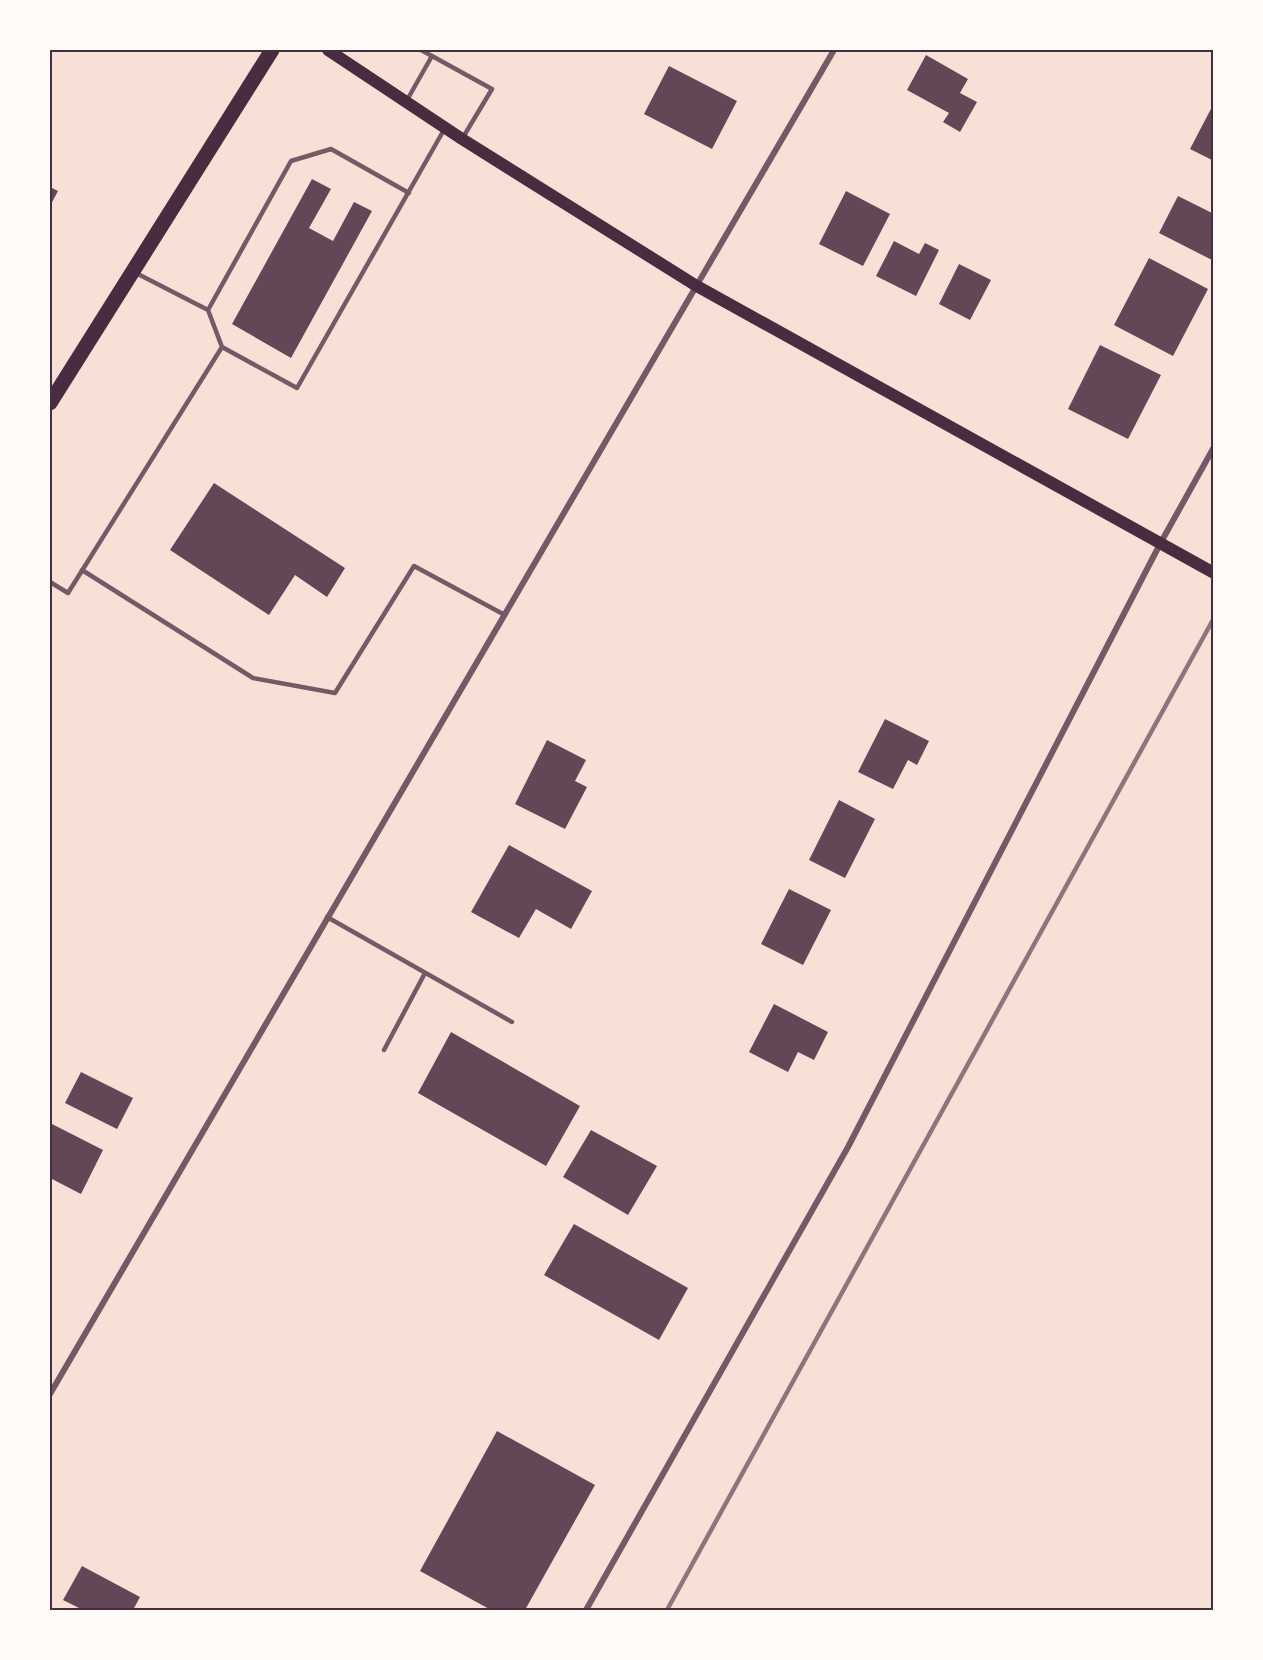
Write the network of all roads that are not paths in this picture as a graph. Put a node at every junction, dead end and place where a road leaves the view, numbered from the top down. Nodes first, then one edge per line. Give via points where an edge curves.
1 (272, 50) edge
2 (328, 50) edge
3 (421, 50) edge
4 (834, 50) edge
5 (432, 56) junction
6 (407, 101) junction
7 (446, 127) junction
8 (462, 139) junction
9 (409, 193) junction
10 (132, 271) junction
11 (695, 285) junction
12 (208, 310) junction
13 (222, 347) junction
14 (50, 403) edge
15 (1214, 447) edge
16 (1160, 544) junction
17 (82, 570) junction
18 (1214, 573) edge
19 (50, 582) edge
20 (503, 614) junction
21 (327, 917) junction
22 (425, 973) junction
23 (512, 1022) dead end
24 (384, 1050) dead end
25 (50, 1394) edge
26 (586, 1611) edge

1 - 10 main road
2 - 6 main road
3 - 5 lane
4 - 11 street
5 - 6 lane
5 - 8 lane via 492,89
6 - 7 main road
7 - 8 main road
7 - 9 lane
8 - 11 main road
9 - 12 lane via 331,149 291,162
9 - 13 lane via 297,388
10 - 12 lane
10 - 14 main road
11 - 16 main road
11 - 20 street
12 - 13 lane
13 - 17 lane
15 - 16 street
16 - 18 main road
16 - 26 street via 848,1147
17 - 19 lane via 68,593
17 - 20 lane via 253,678 335,693 414,566
20 - 21 street
21 - 22 lane
21 - 25 street
22 - 23 lane
22 - 24 lane

